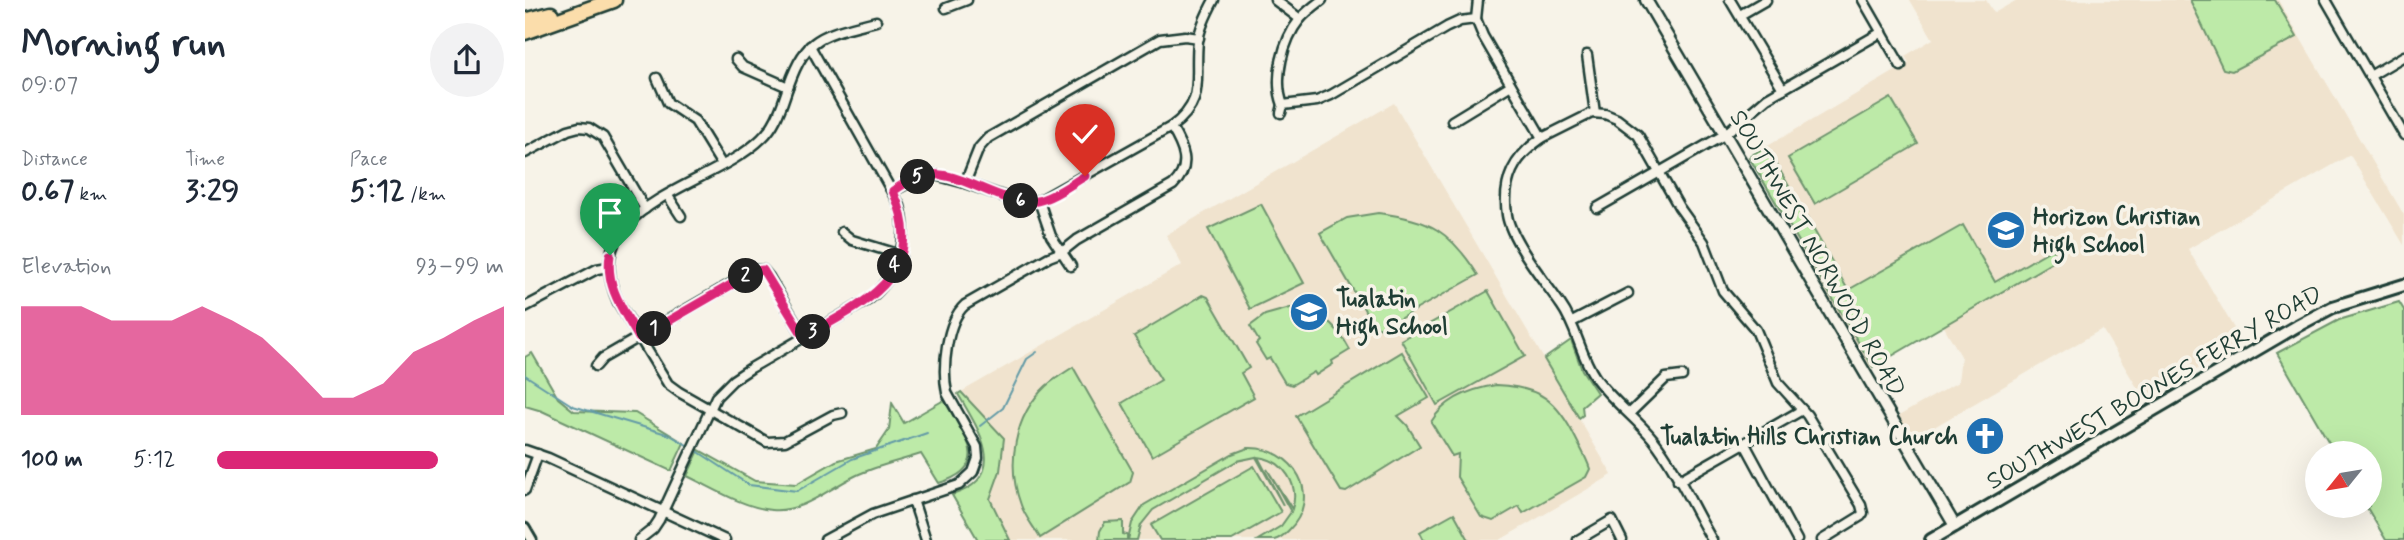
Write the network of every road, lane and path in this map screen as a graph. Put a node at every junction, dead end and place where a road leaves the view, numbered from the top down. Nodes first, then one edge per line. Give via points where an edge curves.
1 (607, 0) edge
2 (614, 0) edge
3 (967, 0) edge
4 (1215, 0) edge
5 (1275, 0) edge
6 (1321, 0) edge
7 (1478, 0) edge
8 (1646, 0) edge
9 (1730, 0) edge
10 (1766, 0) edge
11 (1863, 0) edge
12 (2327, 1) edge
13 (946, 8) dead end
14 (1739, 15) junction
15 (1300, 19) junction
16 (1476, 19) junction
17 (525, 21) edge
18 (876, 21) dead end
19 (525, 32) edge
20 (1882, 32) junction
21 (1199, 38) junction
22 (810, 46) junction
23 (1587, 55) dead end
24 (2404, 56) edge
25 (736, 59) dead end
26 (1901, 66) dead end
27 (2369, 76) junction
28 (657, 78) dead end
29 (1511, 85) junction
30 (788, 87) junction
31 (1783, 89) junction
32 (1595, 113) junction
33 (1452, 121) dead end
34 (1171, 127) junction
35 (1724, 135) junction
36 (2404, 135) edge
37 (1542, 138) junction
38 (525, 153) edge
39 (722, 165) junction
40 (1659, 173) junction
41 (965, 183) junction
42 (893, 191) junction
43 (668, 196) junction
44 (1039, 201) junction
45 (1597, 208) dead end
46 (645, 209) junction
47 (681, 216) dead end
48 (842, 232) dead end
49 (1062, 252) junction
50 (901, 255) junction
51 (1071, 266) dead end
52 (608, 267) junction
53 (2404, 285) edge
54 (1628, 293) dead end
55 (525, 307) edge
56 (1572, 322) junction
57 (804, 337) junction
58 (639, 338) junction
59 (596, 366) dead end
60 (1682, 376) dead end
61 (709, 409) junction
62 (1802, 410) junction
63 (842, 413) dead end
64 (1630, 413) junction
65 (1745, 444) junction
66 (525, 450) edge
67 (538, 454) junction
68 (1678, 481) junction
69 (525, 490) edge
70 (913, 500) junction
71 (663, 511) junction
72 (1955, 526) junction
73 (525, 528) edge
74 (532, 540) edge
75 (639, 540) edge
76 (725, 540) edge
77 (825, 540) edge
78 (926, 540) edge
79 (1578, 540) edge
80 (1622, 540) edge
81 (1712, 540) edge
82 (1797, 540) edge
83 (1822, 540) edge
84 (1931, 540) edge

1 - 17 highway
2 - 19 highway
3 - 13 street
4 - 21 street
5 - 15 street
6 - 15 street
7 - 16 street
8 - 35 street, SOUTHWEST NORWOOD ROAD
9 - 14 street
10 - 14 street
11 - 20 street
12 - 27 street
14 - 31 street
15 - 16 street via 1283,54 1282,109 1331,95 1447,27
16 - 29 street
18 - 22 street via 833,32
20 - 26 street
20 - 31 street
21 - 34 street via 1196,97 1184,117
21 - 41 street via 1160,39 1023,116 979,148
22 - 30 street via 799,59
22 - 42 street
23 - 32 street
24 - 27 street
25 - 30 street via 743,67
27 - 36 street
28 - 39 street via 668,103 695,121
29 - 33 street
29 - 37 street
30 - 39 street via 764,136
31 - 35 street
32 - 37 street
32 - 40 street via 1628,125
34 - 44 street
34 - 49 street via 1185,154 1177,181
35 - 40 street
35 - 72 street, SOUTHWEST NORWOOD ROAD
37 - 56 street via 1523,153 1508,177 1507,218
38 - 46 street via 568,130 589,128 603,137
39 - 43 street
40 - 45 street
40 - 62 street via 1704,242 1723,291 1756,330 1778,383
41 - 42 street via 931,174
41 - 44 street via 1017,201
42 - 50 street via 904,229
43 - 46 street
43 - 47 street
44 - 49 street
46 - 52 street via 620,231
48 - 50 street via 852,240
49 - 51 street
49 - 70 street via 965,305 957,314 946,354 947,393 974,438 978,458 963,482
50 - 57 street via 877,293
52 - 55 street
52 - 58 street via 613,289
53 - 72 main road, SOUTHWEST BOONES FERRY ROAD via 2333,307 2297,326
54 - 56 street
56 - 64 street via 1594,375
57 - 58 street via 763,270
57 - 61 street via 733,380
58 - 59 street
58 - 61 street via 668,384
60 - 64 street via 1666,378
61 - 63 street via 767,442 785,441
61 - 71 street
62 - 65 street
62 - 83 street via 1863,513
64 - 68 street via 1655,442
65 - 68 street
65 - 82 street
66 - 67 street
67 - 69 street
67 - 71 street
68 - 81 street
70 - 77 street via 873,514
70 - 78 street
71 - 75 street via 653,529
71 - 76 street
72 - 84 main road, SOUTHWEST BOONES FERRY ROAD
73 - 74 street
79 - 80 street via 1612,520

